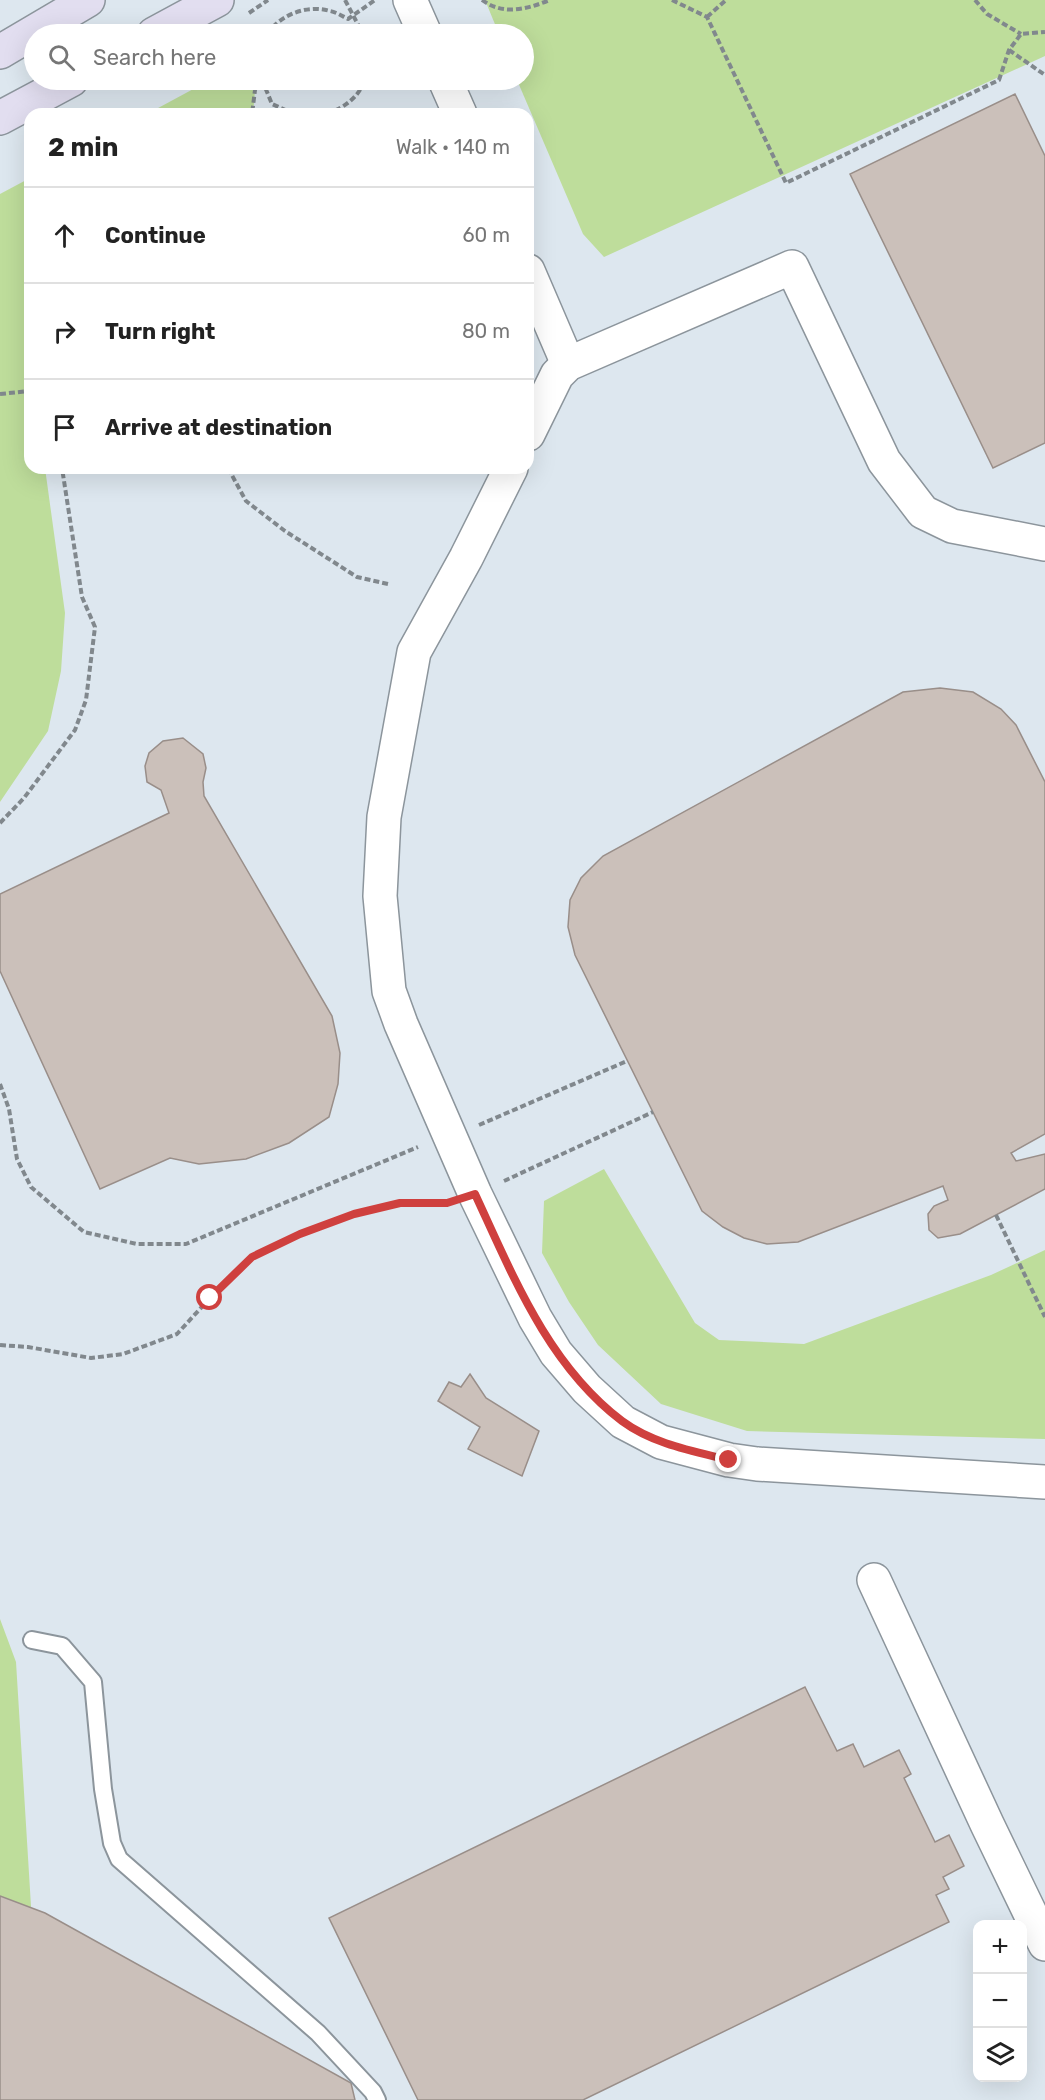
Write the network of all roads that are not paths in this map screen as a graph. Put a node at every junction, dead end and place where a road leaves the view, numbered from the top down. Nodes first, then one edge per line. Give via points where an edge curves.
1 (88, 0) edge
2 (217, 0) edge
3 (410, 0) edge
4 (47, 24) edge
5 (173, 24) edge
6 (421, 24) edge
7 (24, 38) edge
8 (0, 52) edge
9 (52, 90) edge
10 (449, 90) edge
11 (457, 108) edge
12 (0, 118) edge
13 (534, 285) edge
14 (568, 364) junction
15 (534, 422) edge
16 (508, 474) edge
17 (1045, 544) edge
18 (1045, 1482) edge
19 (874, 1580) dead end
20 (32, 1640) dead end
21 (1045, 1944) edge
22 (377, 2100) edge

1 - 4 main road
2 - 5 main road
3 - 6 street
7 - 8 main road
9 - 12 main road
10 - 11 street
13 - 14 street
14 - 15 street via 557,375
14 - 17 street via 792,267 884,461 923,512 952,526
16 - 18 street via 414,652 384,817 380,896 389,992 475,1194 535,1318 556,1353 587,1389 623,1422 661,1442 757,1464
19 - 21 street
20 - 22 lane via 62,1646 93,1682 103,1789 112,1843 119,1859 318,2034

